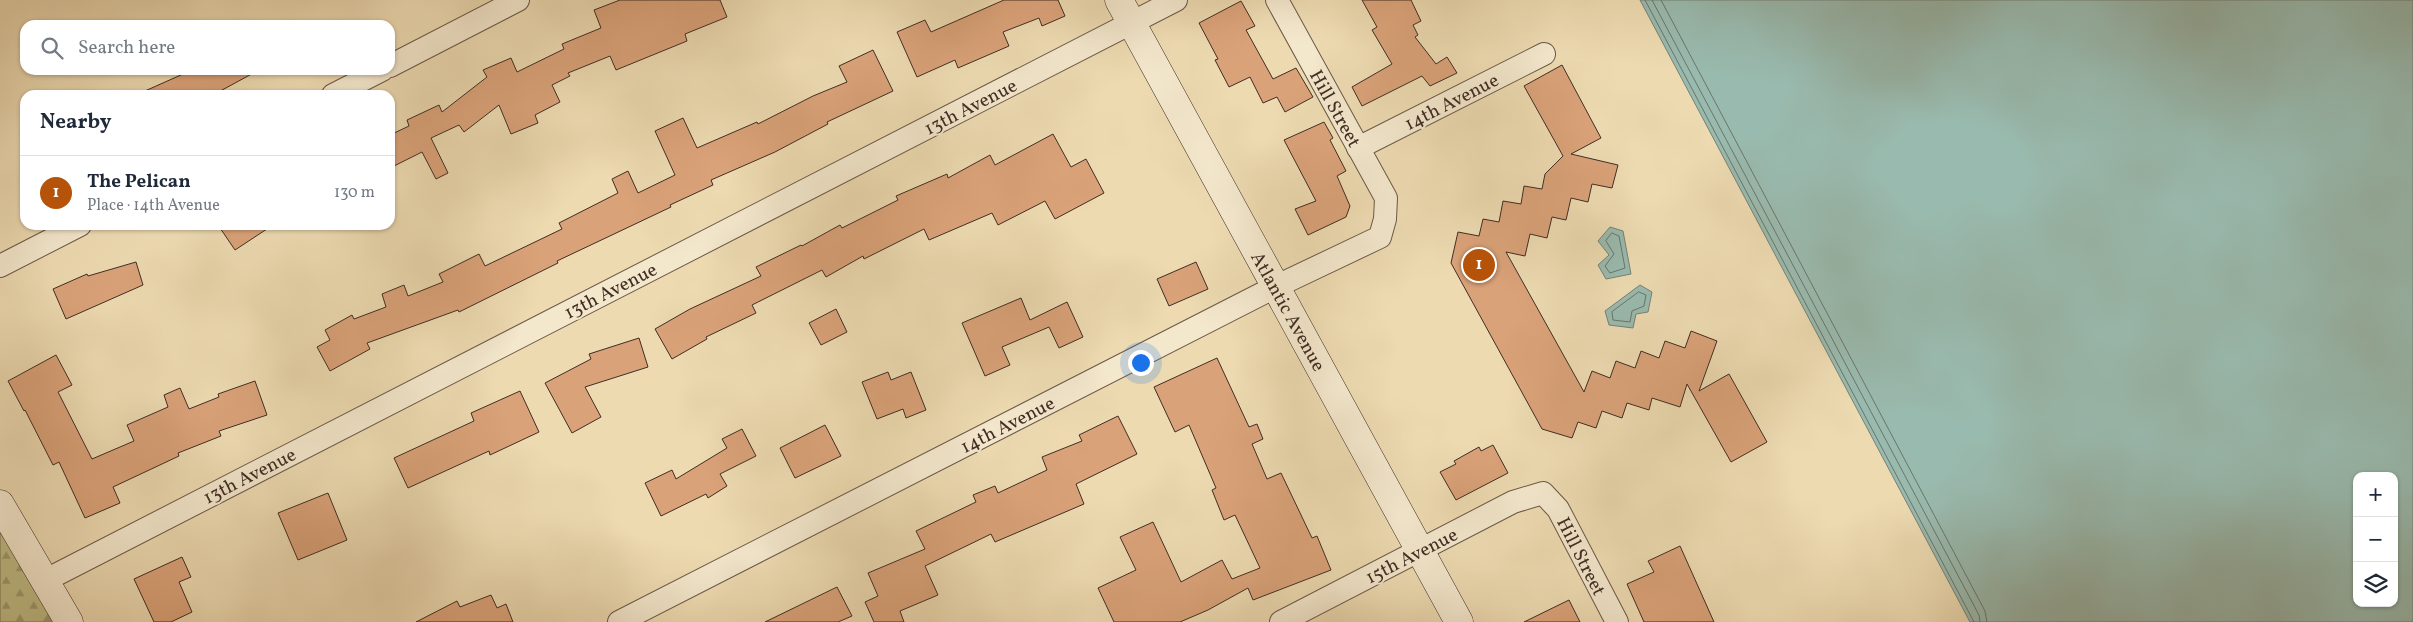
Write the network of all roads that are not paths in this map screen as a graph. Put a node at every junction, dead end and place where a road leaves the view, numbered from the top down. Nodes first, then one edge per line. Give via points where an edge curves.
1 (518, 0) edge
2 (1176, 0) edge
3 (1277, 0) edge
4 (1125, 12) edge
5 (1544, 54) dead end
6 (395, 63) edge
7 (372, 75) edge
8 (343, 90) edge
9 (1358, 148) junction
10 (1385, 219) joint
11 (70, 230) edge
12 (0, 266) edge
13 (1276, 287) junction
14 (1544, 493) joint
15 (0, 504) edge
16 (1420, 551) junction
17 (44, 581) junction
18 (69, 622) edge
19 (619, 622) edge
20 (1281, 622) edge
21 (1459, 622) edge
22 (1617, 622) edge

1 - 6 street
2 - 4 street, 13th Avenue
3 - 9 street, Hill Street
4 - 13 main road, Atlantic Avenue
4 - 17 street, 13th Avenue
5 - 9 street, 14th Avenue
7 - 8 street
9 - 10 street, Hill Street via 1386,198
10 - 13 street, 14th Avenue via 1380,237
11 - 12 street
13 - 16 main road, Atlantic Avenue
13 - 19 street, 14th Avenue
14 - 16 street, 15th Avenue via 1513,502
14 - 22 street, Hill Street via 1558,509
15 - 17 main road
16 - 20 street, 15th Avenue
16 - 21 main road, Atlantic Avenue
17 - 18 main road

